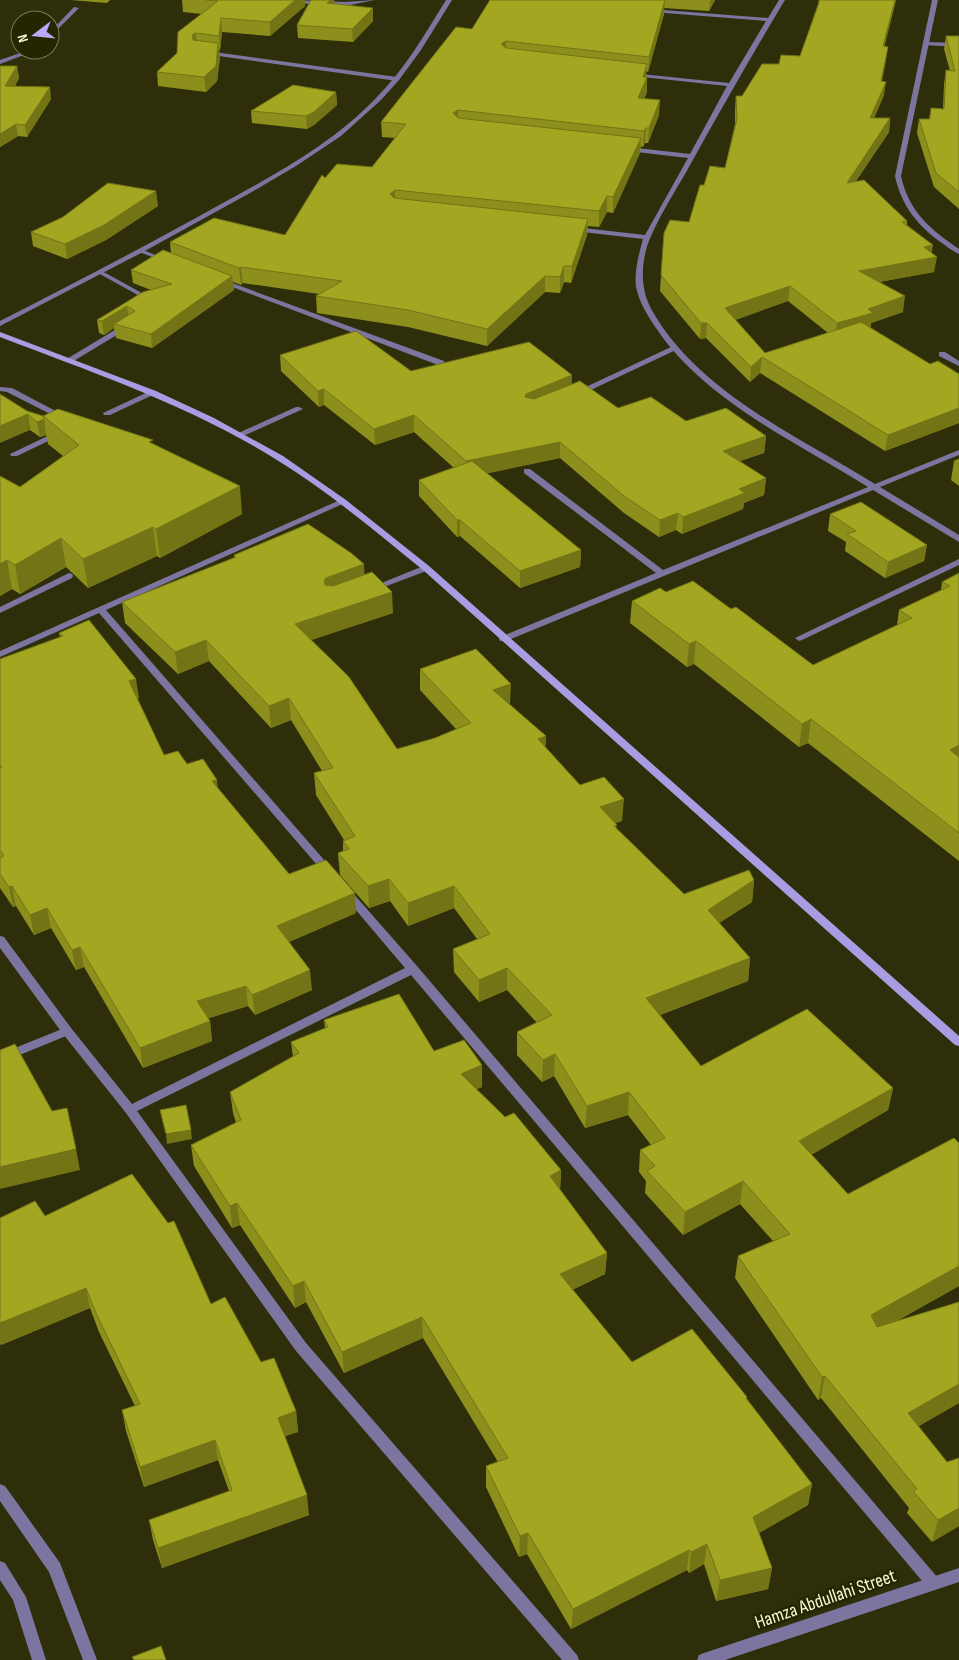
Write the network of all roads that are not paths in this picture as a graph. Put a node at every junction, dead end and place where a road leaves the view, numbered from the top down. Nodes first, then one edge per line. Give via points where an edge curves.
1 (372, 0) edge
2 (449, 0) edge
3 (782, 0) edge
4 (936, 0) edge
5 (290, 1) edge
6 (76, 8) dead end
7 (646, 9) edge
8 (770, 20) junction
9 (60, 25) edge
10 (926, 44) junction
11 (959, 45) edge
12 (196, 51) edge
13 (623, 73) edge
14 (397, 79) junction
15 (731, 86) junction
16 (624, 148) edge
17 (691, 156) junction
18 (570, 229) edge
19 (647, 237) junction
20 (141, 251) junction
21 (959, 252) edge
22 (177, 264) edge
23 (100, 272) junction
24 (214, 278) edge
25 (148, 303) edge
26 (0, 324) edge
27 (131, 324) edge
28 (0, 334) edge
29 (674, 349) junction
30 (942, 354) dead end
31 (69, 360) junction
32 (442, 363) edge
33 (959, 364) edge
34 (0, 390) edge
35 (153, 392) junction
36 (567, 398) edge
37 (299, 409) dead end
38 (107, 413) dead end
39 (238, 435) junction
40 (959, 452) edge
41 (14, 454) dead end
42 (526, 471) dead end
43 (873, 486) junction
44 (343, 502) junction
45 (959, 539) edge
46 (959, 562) edge
47 (426, 568) junction
48 (662, 574) junction
49 (69, 576) dead end
50 (365, 590) edge
51 (100, 609) junction
52 (0, 610) edge
53 (799, 638) dead end
54 (504, 639) junction
55 (0, 654) edge
56 (0, 940) edge
57 (413, 969) junction
58 (67, 1031) junction
59 (959, 1042) edge
60 (0, 1059) edge
61 (130, 1110) junction
62 (0, 1490) edge
63 (0, 1568) edge
64 (959, 1575) edge
65 (933, 1583) junction
66 (38, 1660) edge
67 (90, 1660) edge
68 (572, 1660) edge
69 (704, 1660) edge

1 - 5 street via 345,4
2 - 14 street
3 - 8 street
4 - 10 street
6 - 9 street
7 - 8 street
8 - 15 street
10 - 11 street
10 - 21 street via 900,157 899,186 916,217
12 - 14 street
13 - 15 street
14 - 20 street via 361,116 287,170
15 - 17 street
16 - 17 street
17 - 19 street
18 - 19 street
19 - 29 street via 641,256 641,295
20 - 22 street
20 - 23 street
23 - 25 street via 138,293
23 - 26 street
24 - 32 street
27 - 31 street
28 - 31 main road
29 - 36 street
29 - 43 street via 712,384 754,413
30 - 33 street
31 - 35 main road
34 - 41 street via 9,390 71,424
35 - 38 street
35 - 39 main road
37 - 39 street
39 - 44 main road via 280,458
40 - 43 street
42 - 48 street
43 - 45 street
43 - 48 street
44 - 47 main road
44 - 51 street
46 - 53 street
47 - 50 street
47 - 54 main road
48 - 54 street
49 - 52 street
51 - 55 street
51 - 57 street
54 - 59 main road
56 - 58 street
57 - 61 street
57 - 65 street
58 - 60 street
58 - 61 street
61 - 68 street via 302,1347
62 - 67 street via 55,1568
63 - 66 street via 19,1597
64 - 65 street, Hamza Abdullahi Street
65 - 69 street, Hamza Abdullahi Street

